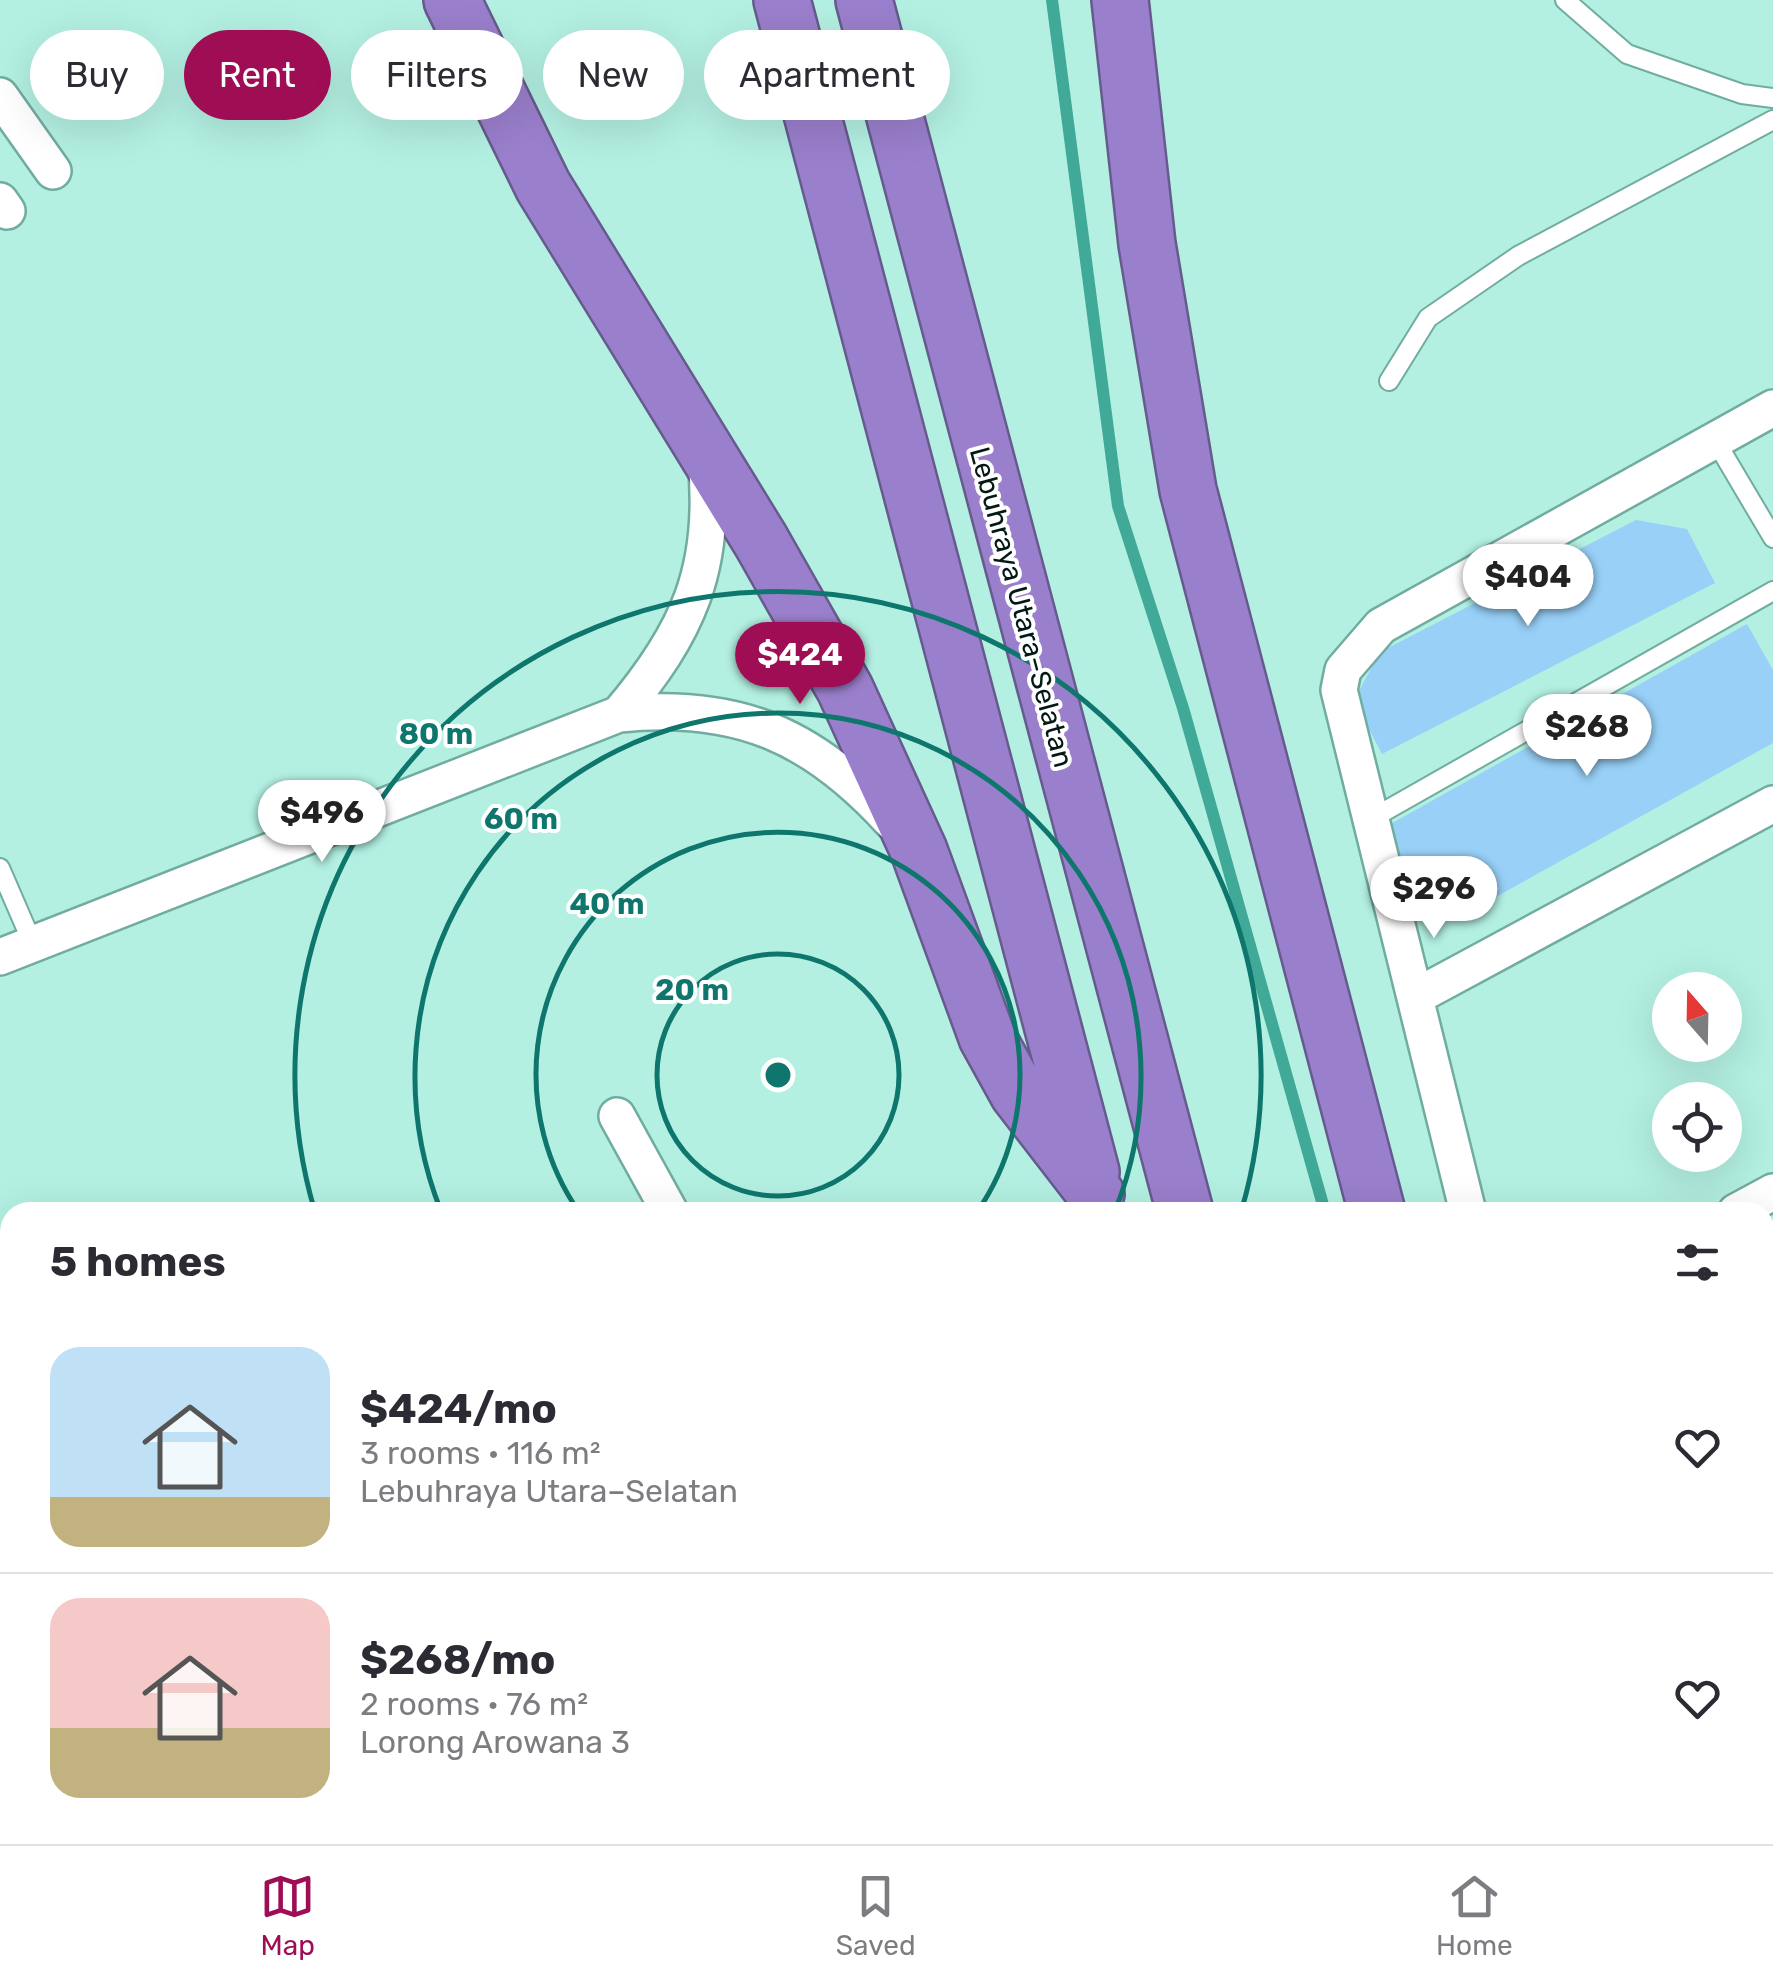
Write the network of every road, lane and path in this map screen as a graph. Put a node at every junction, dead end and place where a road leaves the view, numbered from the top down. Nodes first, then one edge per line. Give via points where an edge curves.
1 (452, 0) edge
2 (782, 0) edge
3 (864, 0) edge
4 (1120, 0) edge
5 (1565, 0) edge
6 (0, 96) edge
7 (1773, 98) edge
8 (1773, 120) edge
9 (52, 170) dead end
10 (1388, 381) dead end
11 (1773, 408) edge
12 (1715, 440) junction
13 (705, 453) junction
14 (1773, 538) edge
15 (1773, 591) edge
16 (619, 714) junction
17 (1773, 804) edge
18 (1370, 820) junction
19 (919, 852) junction
20 (0, 868) edge
21 (16, 950) edge
22 (1414, 997) junction
23 (617, 1116) dead end
24 (664, 1202) edge
25 (1098, 1202) edge
26 (1099, 1202) edge
27 (1181, 1202) edge
28 (1374, 1202) edge
29 (1465, 1202) edge

1 - 13 highway via 543,186
2 - 26 highway
3 - 27 highway, Lebuhraya Utara–Selatan
4 - 28 highway via 1147,244 1188,490
5 - 7 lane via 1627,54 1742,94
6 - 9 street
8 - 10 lane via 1488,277 1428,318
11 - 12 street
12 - 14 lane
12 - 18 street via 1381,626 1343,670 1338,690
13 - 16 street via 708,530 700,575 663,662
13 - 19 highway via 845,689
15 - 18 lane
16 - 19 street via 710,713 786,737 842,772
16 - 21 street
17 - 22 street
18 - 22 street
19 - 25 highway via 987,1037 1018,1093
20 - 21 lane
22 - 29 street
23 - 24 street

